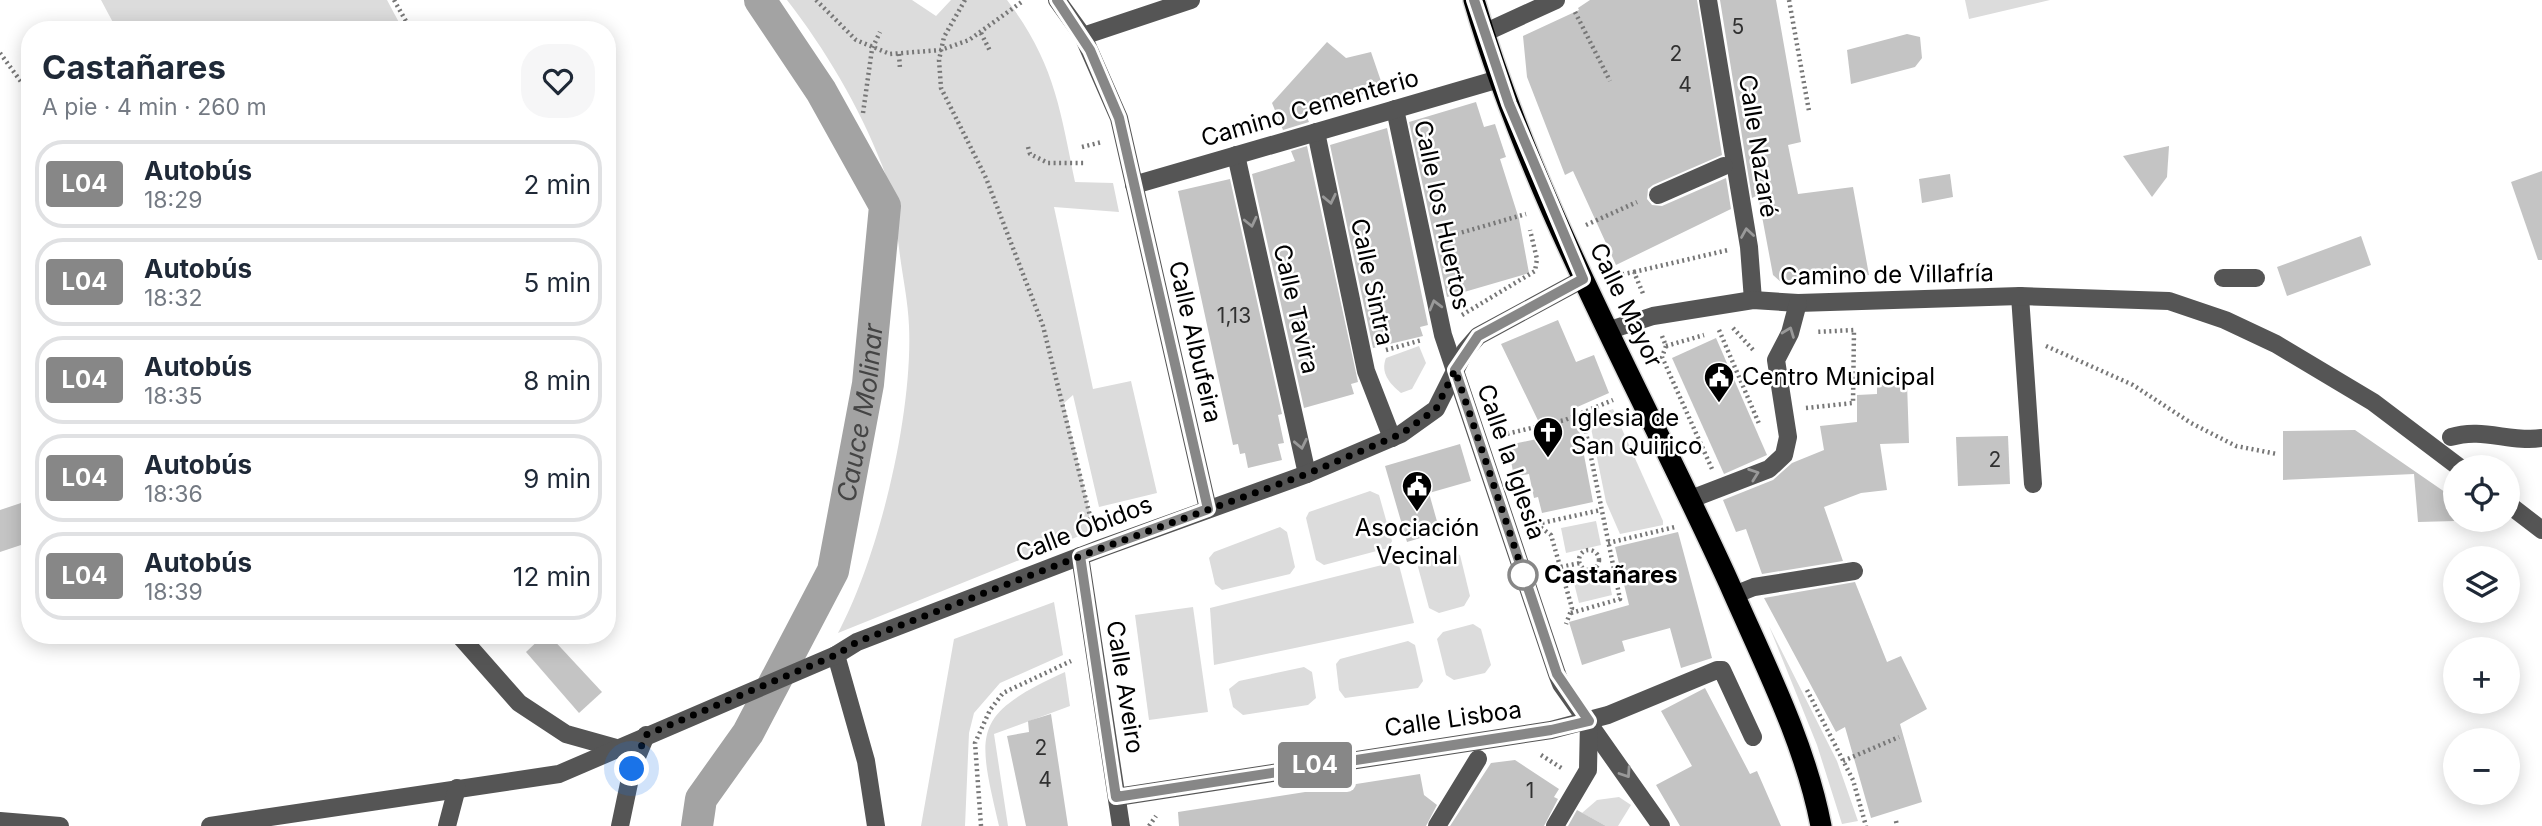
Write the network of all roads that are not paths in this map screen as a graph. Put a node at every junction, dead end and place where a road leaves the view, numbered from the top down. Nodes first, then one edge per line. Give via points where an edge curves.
1 (1057, 0) edge
2 (1191, 0) edge
3 (1474, 0) edge
4 (1708, 0) edge
5 (1564, 3) edge
6 (1484, 33) junction
7 (1083, 37) junction
8 (1499, 79) junction
9 (1395, 109) junction
10 (1316, 132) junction
11 (1236, 155) junction
12 (1724, 166) dead end
13 (1134, 185) junction
14 (1658, 195) road end
15 (2223, 278) dead end
16 (2256, 278) dead end
17 (1583, 279) junction
18 (2020, 296) junction
19 (1753, 300) junction
20 (1798, 303) junction
21 (1609, 330) junction
22 (1455, 370) junction
23 (2451, 437) dead end
24 (1392, 438) junction
25 (2542, 438) edge
26 (2443, 455) edge
27 (1307, 474) junction
28 (2033, 484) dead end
29 (1691, 499) junction
30 (1208, 509) junction
31 (2520, 513) edge
32 (2542, 530) edge
33 (1080, 556) junction
34 (1854, 571) dead end
35 (1734, 595) junction
36 (467, 644) edge
37 (836, 655) junction
38 (1589, 721) junction
39 (646, 735) junction
40 (1753, 737) dead end
41 (616, 748) junction
42 (1478, 759) dead end
43 (457, 788) junction
44 (1116, 797) junction
45 (0, 821) edge
46 (60, 826) edge
47 (210, 826) edge
48 (447, 826) edge
49 (620, 826) edge
50 (876, 826) edge
51 (1121, 826) edge
52 (1437, 826) edge
53 (1555, 826) edge
54 (1661, 826) edge
55 (1821, 826) edge

1 - 7 street, Calle Albufeira
2 - 7 street
3 - 6 highway, Calle Mayor
19 -> 4 street, Calle Nazaré via 1749,247
5 - 6 street
6 - 8 highway, Calle Mayor
7 - 13 street, Calle Albufeira via 1119,118
8 - 9 street, Camino Cementerio
8 - 17 highway, Calle Mayor
9 - 10 street, Camino Cementerio
22 -> 9 street, Calle los Huertos via 1421,244
10 - 11 street, Camino Cementerio
10 -> 24 street, Calle Sintra via 1363,358
11 - 13 street, Camino Cementerio
11 -> 27 street, Calle Tavira
12 - 14 street
13 - 30 street, Calle Albufeira
15 - 16 street
17 - 21 highway, Calle Mayor
17 - 22 street, Calle Óbidos via 1478,336
18 - 20 street, Camino de Villafría
18 - 26 street, Camino de Villafría via 2169,301 2225,320 2276,344 2373,402
18 - 28 street
19 - 20 street, Camino de Villafría
19 - 21 street, Camino de Villafría via 1653,316
29 -> 20 street via 1769,469 1784,455 1788,437 1776,360
21 - 29 highway, Calle Mayor
22 - 24 street, Calle Óbidos via 1436,409
22 - 38 street, Calle la Iglesia via 1557,674
23 - 25 street via 2469,431
24 - 27 street, Calle Óbidos
27 - 30 street, Calle Óbidos
29 - 35 highway, Calle Mayor
30 - 33 street, Calle Óbidos
31 - 32 street
33 - 37 street, Calle Óbidos via 857,642
33 - 44 street, Calle Aveiro
34 - 35 street via 1754,587
35 - 55 highway, Calle Mayor via 1778,695
36 - 41 street via 519,703 566,734
37 - 39 street, Calle Óbidos
37 - 50 street via 866,761
38 - 40 street via 1722,670
38 - 44 street, Calle Lisboa
38 - 53 street via 1588,770
38 -> 54 street, Calle la Iglesia
39 - 41 street, Calle Óbidos
39 - 49 street via 632,769
41 - 43 street, Calle Óbidos via 559,774
42 - 52 street
43 - 47 street, Calle Óbidos
43 - 48 street
44 - 51 street, Calle Aveiro
45 - 46 street

